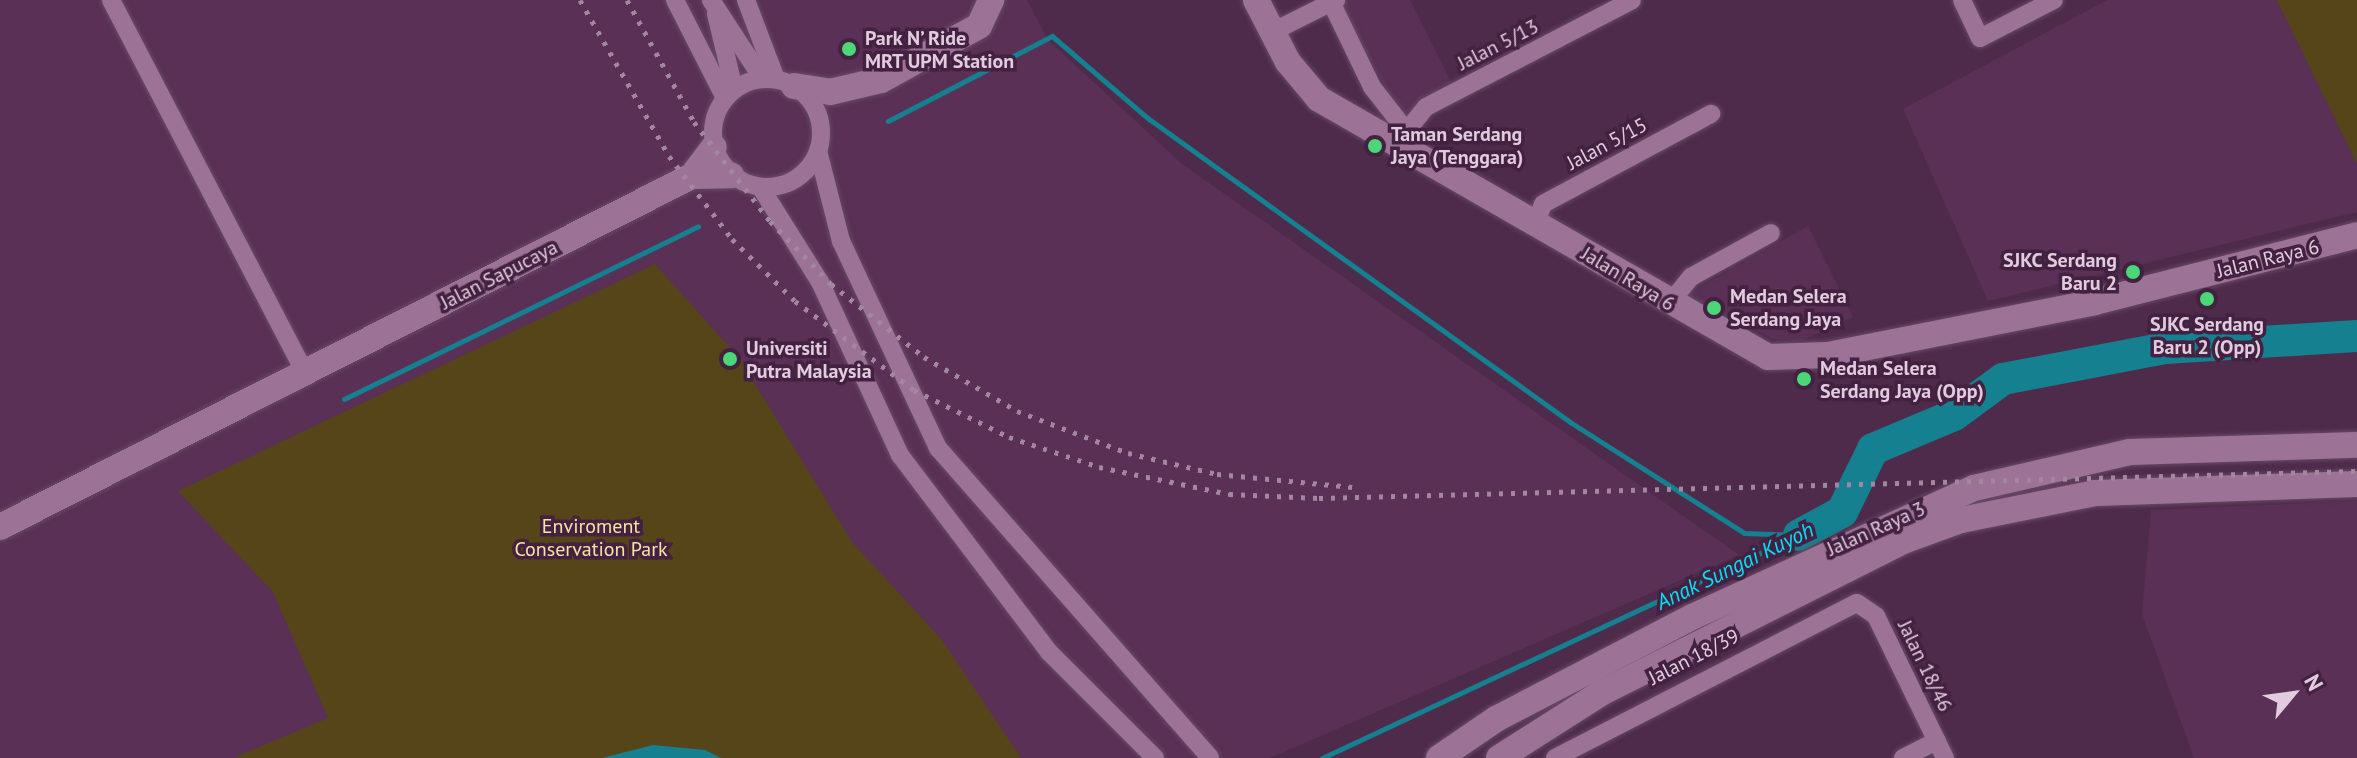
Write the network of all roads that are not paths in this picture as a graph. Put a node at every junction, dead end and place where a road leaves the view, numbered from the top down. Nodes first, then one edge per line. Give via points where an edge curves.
1 (111, 0) edge
2 (675, 0) edge
3 (746, 0) edge
4 (991, 0) edge
5 (1256, 0) edge
6 (1632, 0) edge
7 (1962, 0) edge
8 (2054, 0) edge
9 (1333, 1) edge
10 (713, 5) edge
11 (1605, 6) edge
12 (1272, 32) junction
13 (777, 81) junction
14 (729, 93) junction
15 (1711, 114) dead end
16 (1401, 136) junction
17 (714, 147) junction
18 (818, 151) junction
19 (731, 175) junction
20 (692, 176) junction
21 (761, 188) junction
22 (1535, 225) junction
23 (1771, 233) dead end
24 (2357, 235) edge
25 (1669, 304) junction
26 (306, 374) junction
27 (2357, 445) edge
28 (2357, 484) edge
29 (0, 527) edge
30 (1857, 603) joint
31 (1941, 750) edge
32 (1500, 756) edge
33 (1155, 758) edge
34 (1210, 758) edge
35 (1439, 758) edge
36 (1555, 758) edge
37 (1903, 758) edge

1 - 26 street
2 - 14 street
3 - 13 street
4 - 13 street via 979,26 881,80 830,92
5 - 12 street, Jalan Raya 6
6 - 11 street, Jalan 5/13
7 - 8 street via 1980,38
9 - 12 street
9 - 16 street
10 - 13 street
10 - 14 street
11 - 16 street, Jalan 5/13 via 1426,107
12 - 16 street, Jalan Raya 6 via 1319,99
13 - 14 street
13 - 18 street via 818,114
14 - 17 street
15 - 22 street, Jalan 5/15 via 1555,197
16 - 22 street, Jalan Raya 6
17 - 19 street
17 - 20 street
18 - 21 street via 796,179
18 - 34 street via 841,241 938,448
19 - 20 street
19 - 21 street
20 - 26 street, Jalan Sapucaya
21 - 33 street via 820,282 900,455 1049,652
22 - 25 street, Jalan Raya 6
23 - 25 street via 1691,277
24 - 25 street, Jalan Raya 6 via 2113,298 1828,355 1768,357
26 - 29 street, Jalan Sapucaya
27 - 35 street, Jalan Raya 3 via 2130,452 1974,488 1692,617 1496,719
28 - 32 street, Jalan Raya 3 via 2095,493 1961,520 1903,541 1615,686
30 - 31 street, Jalan 18/46 via 1876,616
30 - 36 street, Jalan 18/39
31 - 37 street

